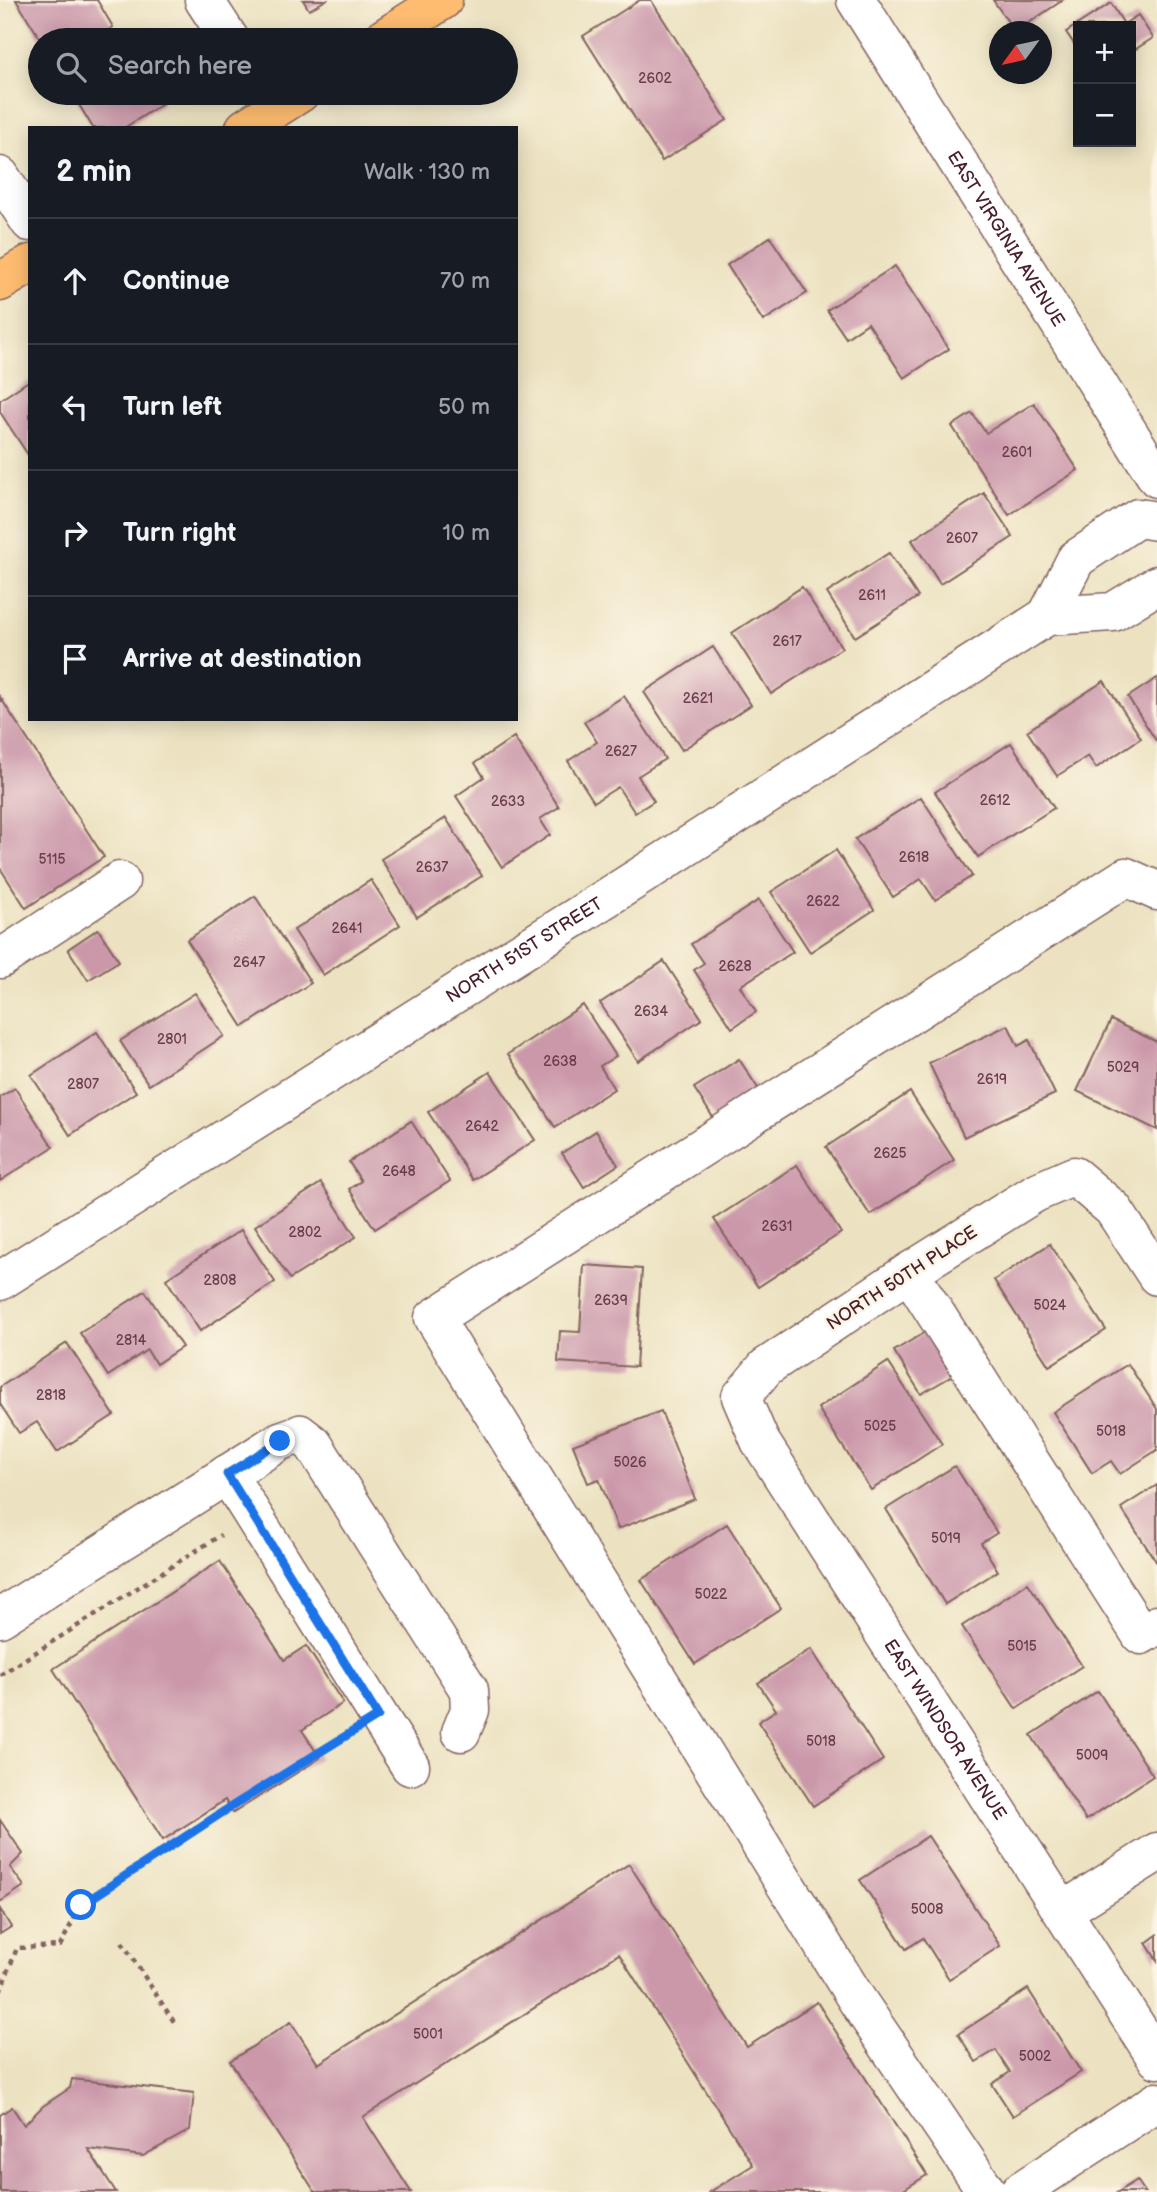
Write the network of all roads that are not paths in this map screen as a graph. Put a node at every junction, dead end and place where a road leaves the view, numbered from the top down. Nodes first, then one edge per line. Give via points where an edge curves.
1 (204, 0) edge
2 (443, 0) edge
3 (856, 0) edge
4 (222, 28) edge
5 (400, 28) edge
6 (0, 176) edge
7 (28, 219) edge
8 (28, 265) edge
9 (0, 282) edge
10 (1157, 478) edge
11 (1157, 521) edge
12 (1157, 585) edge
13 (1047, 615) junction
14 (120, 881) dead end
15 (1157, 891) edge
16 (5, 944) edge
17 (909, 1272) junction
18 (1157, 1276) edge
19 (0, 1281) edge
20 (741, 1397) joint
21 (227, 1474) junction
22 (0, 1618) edge
23 (1157, 1625) edge
24 (461, 1732) dead end
25 (410, 1766) dead end
26 (1157, 1852) edge
27 (1063, 1911) junction
28 (1157, 2059) edge
29 (1157, 2102) edge
30 (987, 2192) edge
31 (1019, 2192) edge

1 - 4 street
2 - 5 main road
3 - 10 street, EAST VIRGINIA AVENUE
6 - 7 street
8 - 9 main road
11 - 13 street, NORTH 51ST STREET via 1138,518 1076,559
12 - 13 street via 1114,612
13 - 19 street, NORTH 51ST STREET
14 - 16 street
15 - 30 street via 1126,877 434,1318 857,2000
17 - 18 street, NORTH 50TH PLACE via 1035,1193 1074,1176 1113,1209
17 - 20 street, NORTH 50TH PLACE via 766,1367
17 - 23 street via 1141,1634
20 - 27 street, EAST WINDSOR AVENUE via 760,1441
21 - 22 street
21 - 24 street via 300,1434 313,1444 469,1690 470,1710
21 - 25 street
26 - 27 street
27 - 28 street, EAST WINDSOR AVENUE
29 - 31 street

